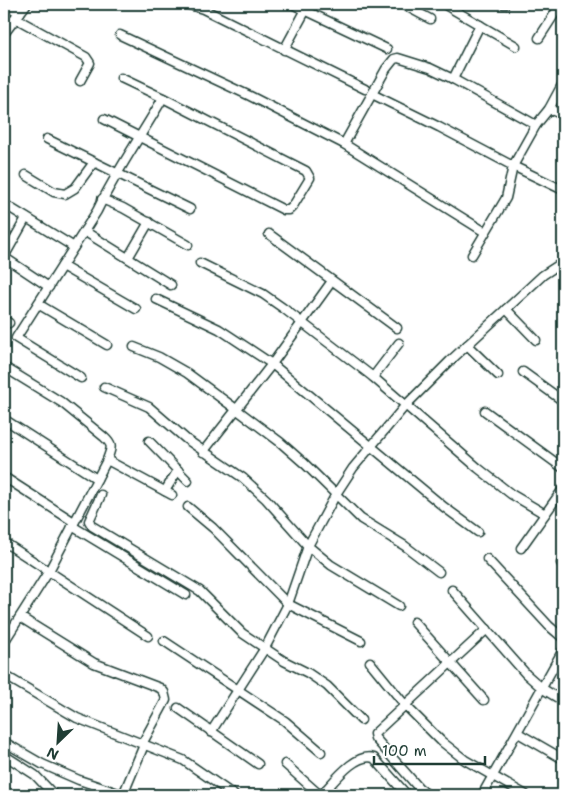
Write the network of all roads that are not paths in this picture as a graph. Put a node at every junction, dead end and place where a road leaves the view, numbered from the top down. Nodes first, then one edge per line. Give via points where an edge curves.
1 (4, 4) edge
2 (26, 4) edge
3 (186, 4) edge
4 (292, 4) edge
5 (402, 4) edge
6 (561, 4) edge
7 (447, 6) dead end
8 (307, 7) edge
9 (17, 15) junction
10 (430, 19) dead end
11 (480, 26) junction
12 (4, 33) edge
13 (120, 35) dead end
14 (538, 38) dead end
15 (516, 46) dead end
16 (387, 49) dead end
17 (284, 50) junction
18 (121, 78) dead end
19 (453, 79) junction
20 (80, 82) dead end
21 (563, 83) edge
22 (369, 91) junction
23 (162, 98) junction
24 (549, 109) junction
25 (563, 115) edge
26 (104, 119) dead end
27 (536, 125) junction
28 (141, 136) junction
29 (47, 139) dead end
30 (344, 144) junction
31 (94, 162) junction
32 (513, 166) junction
33 (118, 174) junction
34 (26, 176) dead end
35 (563, 190) edge
36 (102, 199) junction
37 (4, 204) edge
38 (190, 209) dead end
39 (26, 218) junction
40 (149, 222) junction
41 (84, 231) junction
42 (485, 232) junction
43 (268, 234) dead end
44 (188, 245) dead end
45 (74, 247) junction
46 (472, 255) dead end
47 (128, 258) junction
48 (563, 262) edge
49 (200, 263) dead end
50 (62, 266) junction
51 (332, 281) junction
52 (171, 285) dead end
53 (49, 287) junction
54 (156, 299) dead end
55 (38, 304) junction
56 (136, 309) dead end
57 (506, 309) junction
58 (303, 323) junction
59 (397, 328) dead end
60 (536, 340) dead end
61 (399, 343) dead end
62 (107, 345) dead end
63 (467, 345) junction
64 (134, 347) dead end
65 (272, 364) junction
66 (4, 367) edge
67 (523, 372) dead end
68 (498, 375) dead end
69 (373, 377) junction
70 (81, 378) dead end
71 (104, 387) dead end
72 (563, 401) edge
73 (406, 406) junction
74 (236, 409) junction
75 (485, 411) dead end
76 (4, 419) edge
77 (149, 441) dead end
78 (371, 445) junction
79 (203, 452) junction
80 (563, 457) edge
81 (107, 460) junction
82 (561, 466) edge
83 (178, 470) junction
84 (4, 478) edge
85 (97, 479) junction
86 (188, 481) dead end
87 (563, 489) edge
88 (336, 494) junction
89 (101, 495) dead end
90 (188, 507) dead end
91 (545, 514) junction
92 (73, 524) junction
93 (478, 532) dead end
94 (4, 542) edge
95 (308, 546) junction
96 (521, 548) dead end
97 (487, 558) dead end
98 (49, 571) junction
99 (439, 572) dead end
100 (452, 590) dead end
101 (186, 595) dead end
102 (288, 604) junction
103 (399, 606) dead end
104 (20, 616) junction
105 (414, 622) dead end
106 (487, 629) junction
107 (148, 636) dead end
108 (563, 638) edge
109 (164, 641) dead end
110 (361, 641) dead end
111 (4, 642) edge
112 (264, 648) junction
113 (563, 650) edge
114 (370, 662) dead end
115 (450, 662) junction
116 (4, 675) edge
117 (543, 689) junction
118 (238, 691) junction
119 (484, 700) dead end
120 (563, 701) edge
121 (404, 705) junction
122 (178, 708) dead end
123 (361, 720) dead end
124 (211, 732) junction
125 (518, 733) junction
126 (4, 742) edge
127 (143, 745) junction
128 (321, 752) dead end
129 (4, 755) edge
130 (563, 759) edge
131 (258, 764) dead end
132 (285, 764) dead end
133 (494, 776) junction
134 (54, 795) edge
135 (123, 795) edge
136 (234, 795) edge
137 (320, 795) edge
138 (407, 795) edge
139 (428, 795) edge
140 (482, 795) edge
141 (526, 795) edge

1 - 9 street
2 - 9 street
3 - 17 street via 203,9
4 - 8 street
5 - 10 street
6 - 14 street
7 - 11 street
8 - 16 street
8 - 17 street
9 - 12 street
9 - 20 street via 86,57 90,63
11 - 15 street
11 - 19 street
13 - 30 street
17 - 22 street
18 - 23 street
19 - 22 street via 398,58
19 - 27 street
21 - 24 street
22 - 30 street
22 - 32 street
23 - 28 street
23 - 28 street via 306,171 310,178 293,206 284,210
24 - 25 street
24 - 27 street
26 - 28 street
27 - 32 street
28 - 33 street
29 - 31 street
30 - 42 street
31 - 33 street
31 - 34 street via 75,188 65,194 54,192
32 - 35 street
32 - 42 street via 506,198
33 - 36 street
33 - 38 street
36 - 40 street
36 - 41 street
37 - 39 street
39 - 45 street
39 - 53 street via 4,257
40 - 44 street
40 - 47 street
41 - 45 street
41 - 47 street
42 - 46 street
43 - 51 street
45 - 50 street
47 - 52 street
48 - 57 street via 543,275
49 - 58 street via 263,294
50 - 53 street
50 - 56 street
51 - 58 street
51 - 59 street
53 - 55 street
54 - 65 street via 219,328
55 - 62 street
55 - 70 street via 16,338
57 - 60 street
57 - 63 street
58 - 65 street
58 - 69 street
61 - 69 street
63 - 68 street
63 - 73 street
64 - 74 street via 187,373
65 - 74 street
65 - 78 street
66 - 81 street via 61,402 111,443
67 - 72 street
69 - 73 street
71 - 79 street via 149,407
73 - 78 street
73 - 91 street via 510,494
74 - 79 street
74 - 88 street via 280,442
75 - 82 street
76 - 85 street
77 - 83 street
78 - 88 street
78 - 93 street
79 - 95 street via 243,478
80 - 82 street
81 - 83 street via 168,493
81 - 85 street
83 - 86 street
84 - 92 street
85 - 92 street
87 - 91 street
88 - 95 street
88 - 99 street via 361,519
89 - 112 street via 90,516 92,526 200,591 242,633
90 - 102 street
91 - 96 street
92 - 98 street
92 - 101 street
94 - 98 street
95 - 102 street
95 - 103 street via 337,569
97 - 108 street
98 - 104 street
98 - 107 street
100 - 106 street
102 - 110 street
102 - 112 street
104 - 111 street
104 - 127 street via 94,663 164,692 166,700
105 - 115 street
106 - 115 street
106 - 117 street
109 - 118 street
112 - 118 street
112 - 123 street via 327,686
113 - 117 street
114 - 121 street
115 - 119 street
115 - 121 street
116 - 127 street via 77,718
117 - 120 street
117 - 125 street
118 - 124 street
118 - 128 street via 285,721
121 - 133 street via 440,741
121 - 139 street via 374,734 375,738
122 - 124 street
124 - 131 street
125 - 130 street
125 - 133 street
126 - 135 street via 42,764
127 - 135 street
127 - 136 street via 183,760
129 - 134 street via 35,775
132 - 137 street
133 - 140 street
133 - 141 street
137 - 138 street via 344,770 369,756

